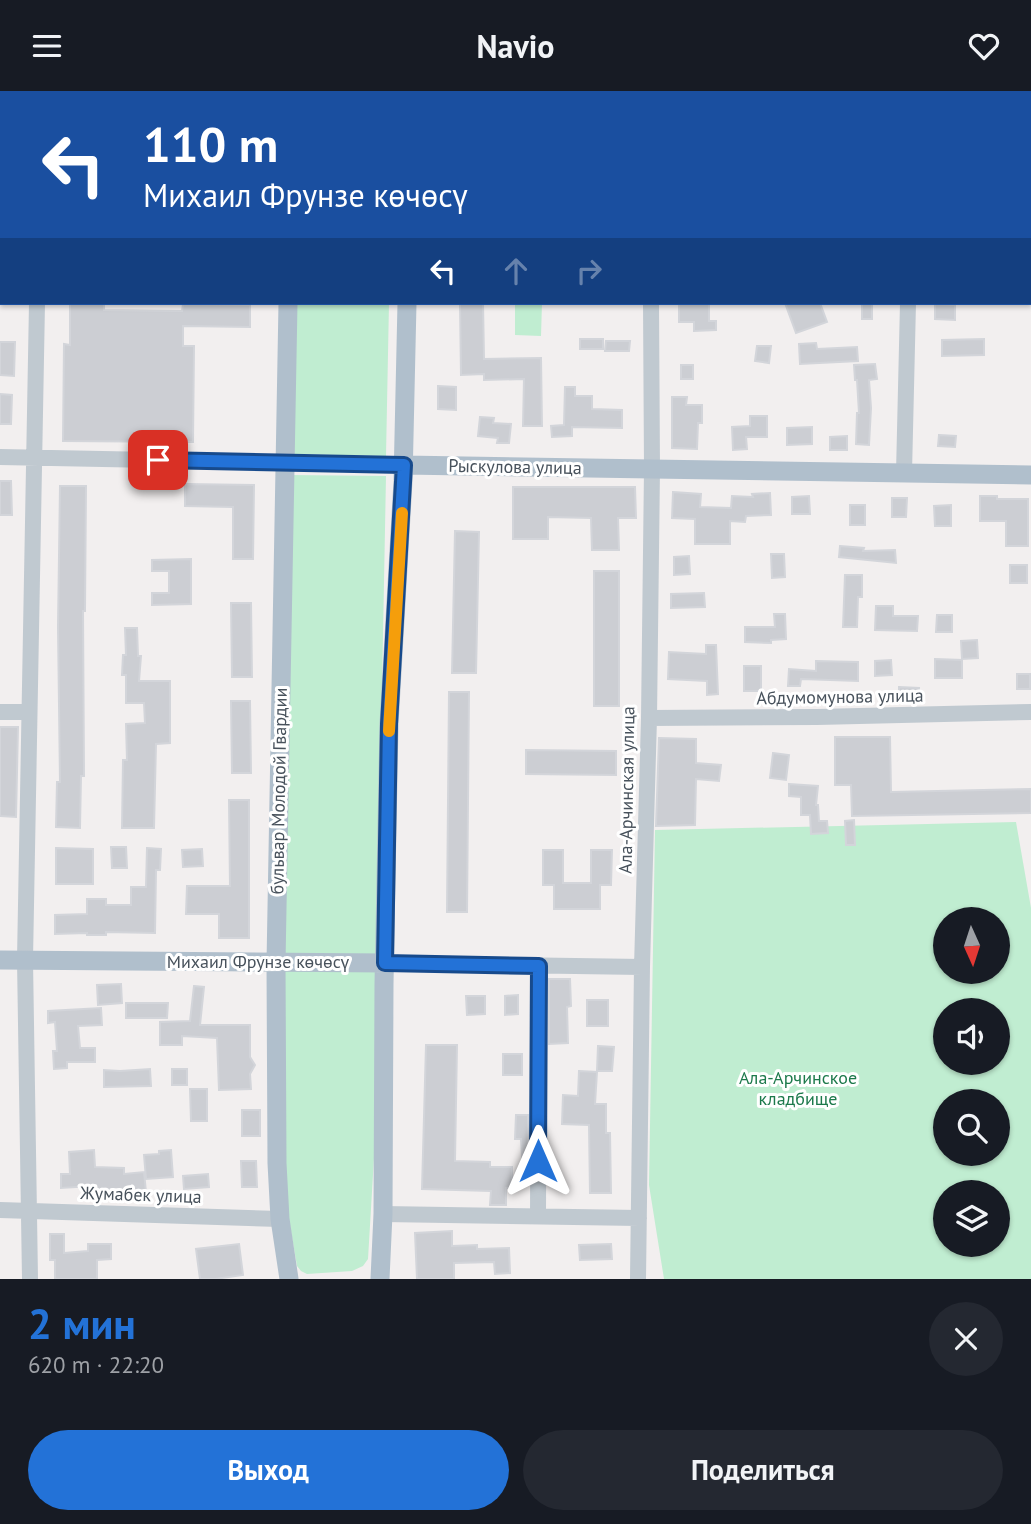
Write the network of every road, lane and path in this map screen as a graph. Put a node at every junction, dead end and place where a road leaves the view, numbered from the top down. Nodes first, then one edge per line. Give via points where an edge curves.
1 (37, 305) edge
2 (288, 305) edge
3 (407, 305) edge
4 (651, 305) edge
5 (908, 305) edge
6 (0, 457) edge
7 (34, 458) junction
8 (286, 463) junction
9 (404, 465) junction
10 (652, 469) junction
11 (904, 473) junction
12 (1031, 475) edge
13 (0, 712) edge
14 (29, 712) junction
15 (1031, 712) edge
16 (649, 718) junction
17 (0, 960) edge
18 (25, 960) junction
19 (276, 963) junction
20 (385, 963) junction
21 (539, 966) junction
22 (642, 967) junction
23 (0, 1210) edge
24 (30, 1210) junction
25 (383, 1214) junction
26 (538, 1216) junction
27 (639, 1218) junction
28 (280, 1219) junction
29 (30, 1279) edge
30 (289, 1279) edge
31 (380, 1279) edge
32 (638, 1279) edge

1 - 7 street
2 - 8 main road, бульвар Молодой Гвардии
3 - 9 main road
4 - 10 street, Ала-Арчинская улица
5 - 11 street
6 - 7 street, Рыскулова улица
7 - 8 street, Рыскулова улица
7 - 14 street
8 - 9 street, Рыскулова улица
8 - 19 main road, бульвар Молодой Гвардии
9 - 10 main road, Рыскулова улица
9 - 20 main road via 389,724
10 - 11 main road, Рыскулова улица
10 - 16 street, Ала-Арчинская улица
11 - 12 main road, Рыскулова улица
13 - 14 street
14 - 18 street
15 - 16 street, Абдумомунова улица
16 - 22 street, Ала-Арчинская улица
17 - 18 main road, Михаил Фрунзе көчөсү
18 - 19 main road, Михаил Фрунзе көчөсү
18 - 24 street
19 - 20 main road, Михаил Фрунзе көчөсү
19 - 28 main road, бульвар Молодой Гвардии
20 - 21 street, Михаил Фрунзе көчөсү
20 - 25 main road
21 - 22 street, Михаил Фрунзе көчөсү
21 - 26 street
22 - 27 street, Ала-Арчинская улица
23 - 24 street, Жумабек улица
24 - 28 street, Жумабек улица
24 - 29 street
25 - 26 street
25 - 31 main road
26 - 27 street
27 - 32 street, Ала-Арчинская улица
28 - 30 main road, бульвар Молодой Гвардии

